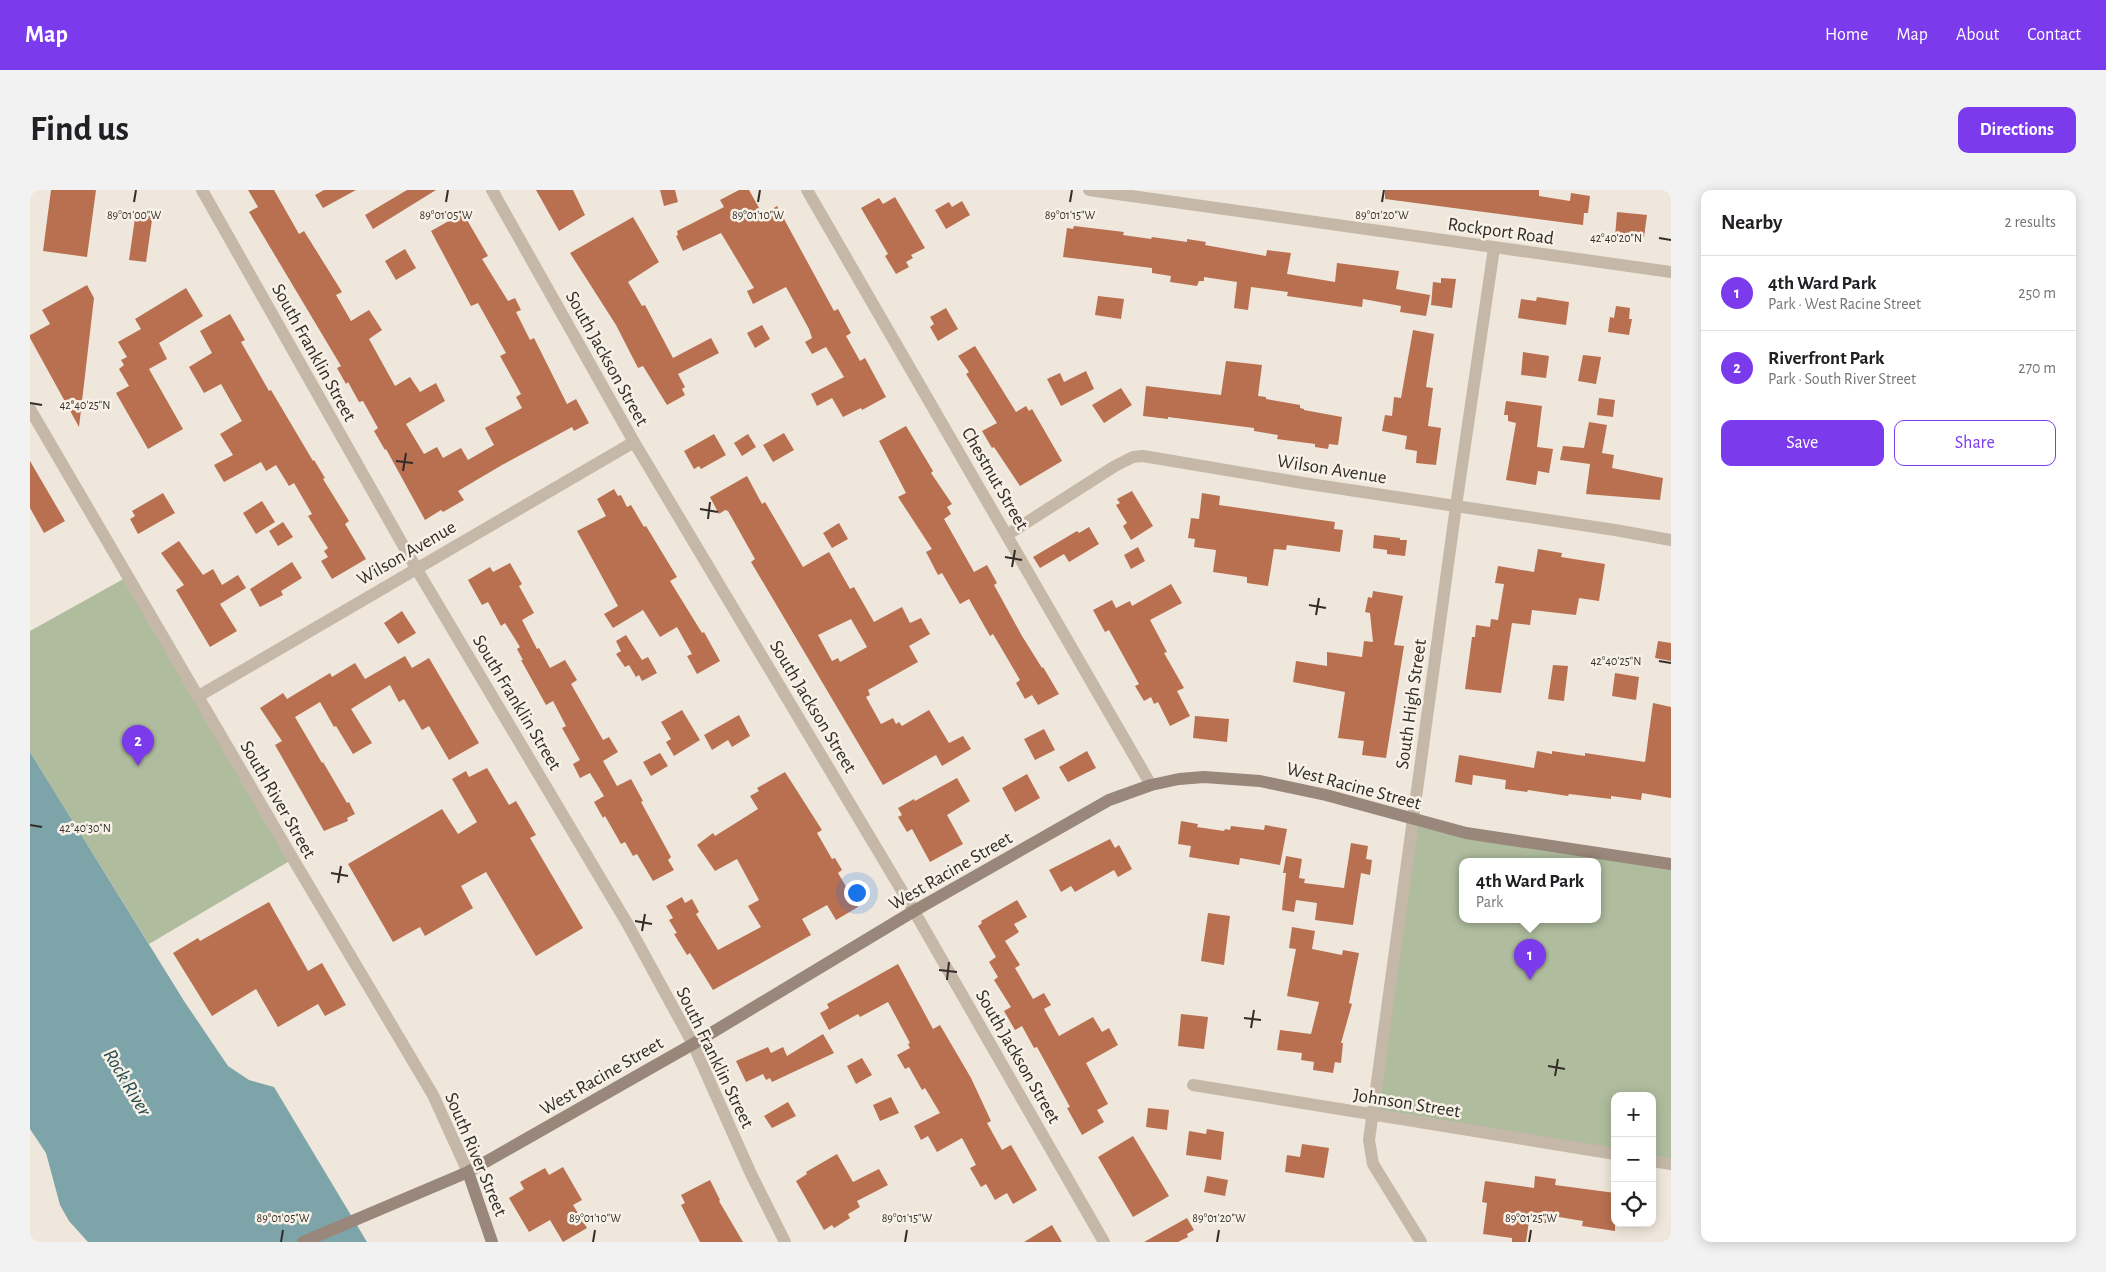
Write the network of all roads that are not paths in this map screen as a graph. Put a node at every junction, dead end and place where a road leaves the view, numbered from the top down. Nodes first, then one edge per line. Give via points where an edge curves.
1 (202, 190) edge
2 (492, 190) edge
3 (807, 190) edge
4 (1089, 190) edge
5 (1119, 192) edge
6 (1494, 248) junction
7 (1671, 272) edge
8 (30, 410) edge
9 (634, 442) junction
10 (1456, 506) junction
11 (1007, 535) junction
12 (1671, 540) edge
13 (416, 568) junction
14 (197, 697) junction
15 (1151, 785) junction
16 (1412, 820) junction
17 (1671, 864) edge
18 (914, 911) junction
19 (693, 1044) junction
20 (1193, 1084) dead end
21 (1371, 1115) junction
22 (1611, 1153) edge
23 (1656, 1161) edge
24 (1671, 1164) edge
25 (468, 1172) junction
26 (303, 1242) edge
27 (492, 1242) edge
28 (785, 1242) edge
29 (1104, 1242) edge
30 (1421, 1242) edge

1 - 13 street, South Franklin Street
2 - 9 street, South Jackson Street
3 - 11 street, Chestnut Street
4 - 5 street, Rockport Road
5 - 6 street, Rockport Road
6 - 7 street, Rockport Road
6 - 10 street, South High Street
8 - 14 street, South River Street
9 - 13 street, Wilson Avenue
9 - 18 street, South Jackson Street
10 - 11 street, Wilson Avenue via 1143,456 1115,466
10 - 12 street, Wilson Avenue
10 - 16 street, South High Street
11 - 15 street, Chestnut Street
13 - 14 street, Wilson Avenue
13 - 19 street, South Franklin Street via 604,883
14 - 25 street, South River Street via 433,1095
15 - 16 main road, West Racine Street via 1204,777 1260,781 1326,795
15 - 18 main road, West Racine Street via 1109,800
16 - 17 main road, West Racine Street via 1493,838
16 - 21 street, South High Street
18 - 19 main road, West Racine Street
18 - 29 street, South Jackson Street
19 - 25 main road, West Racine Street
19 - 28 street, South Franklin Street
20 - 21 street, Johnson Street
21 - 22 street, Johnson Street
21 - 30 street, South High Street via 1369,1140 1373,1164
23 - 24 street
25 - 26 main road, West Racine Street
25 - 27 main road, South River Street

